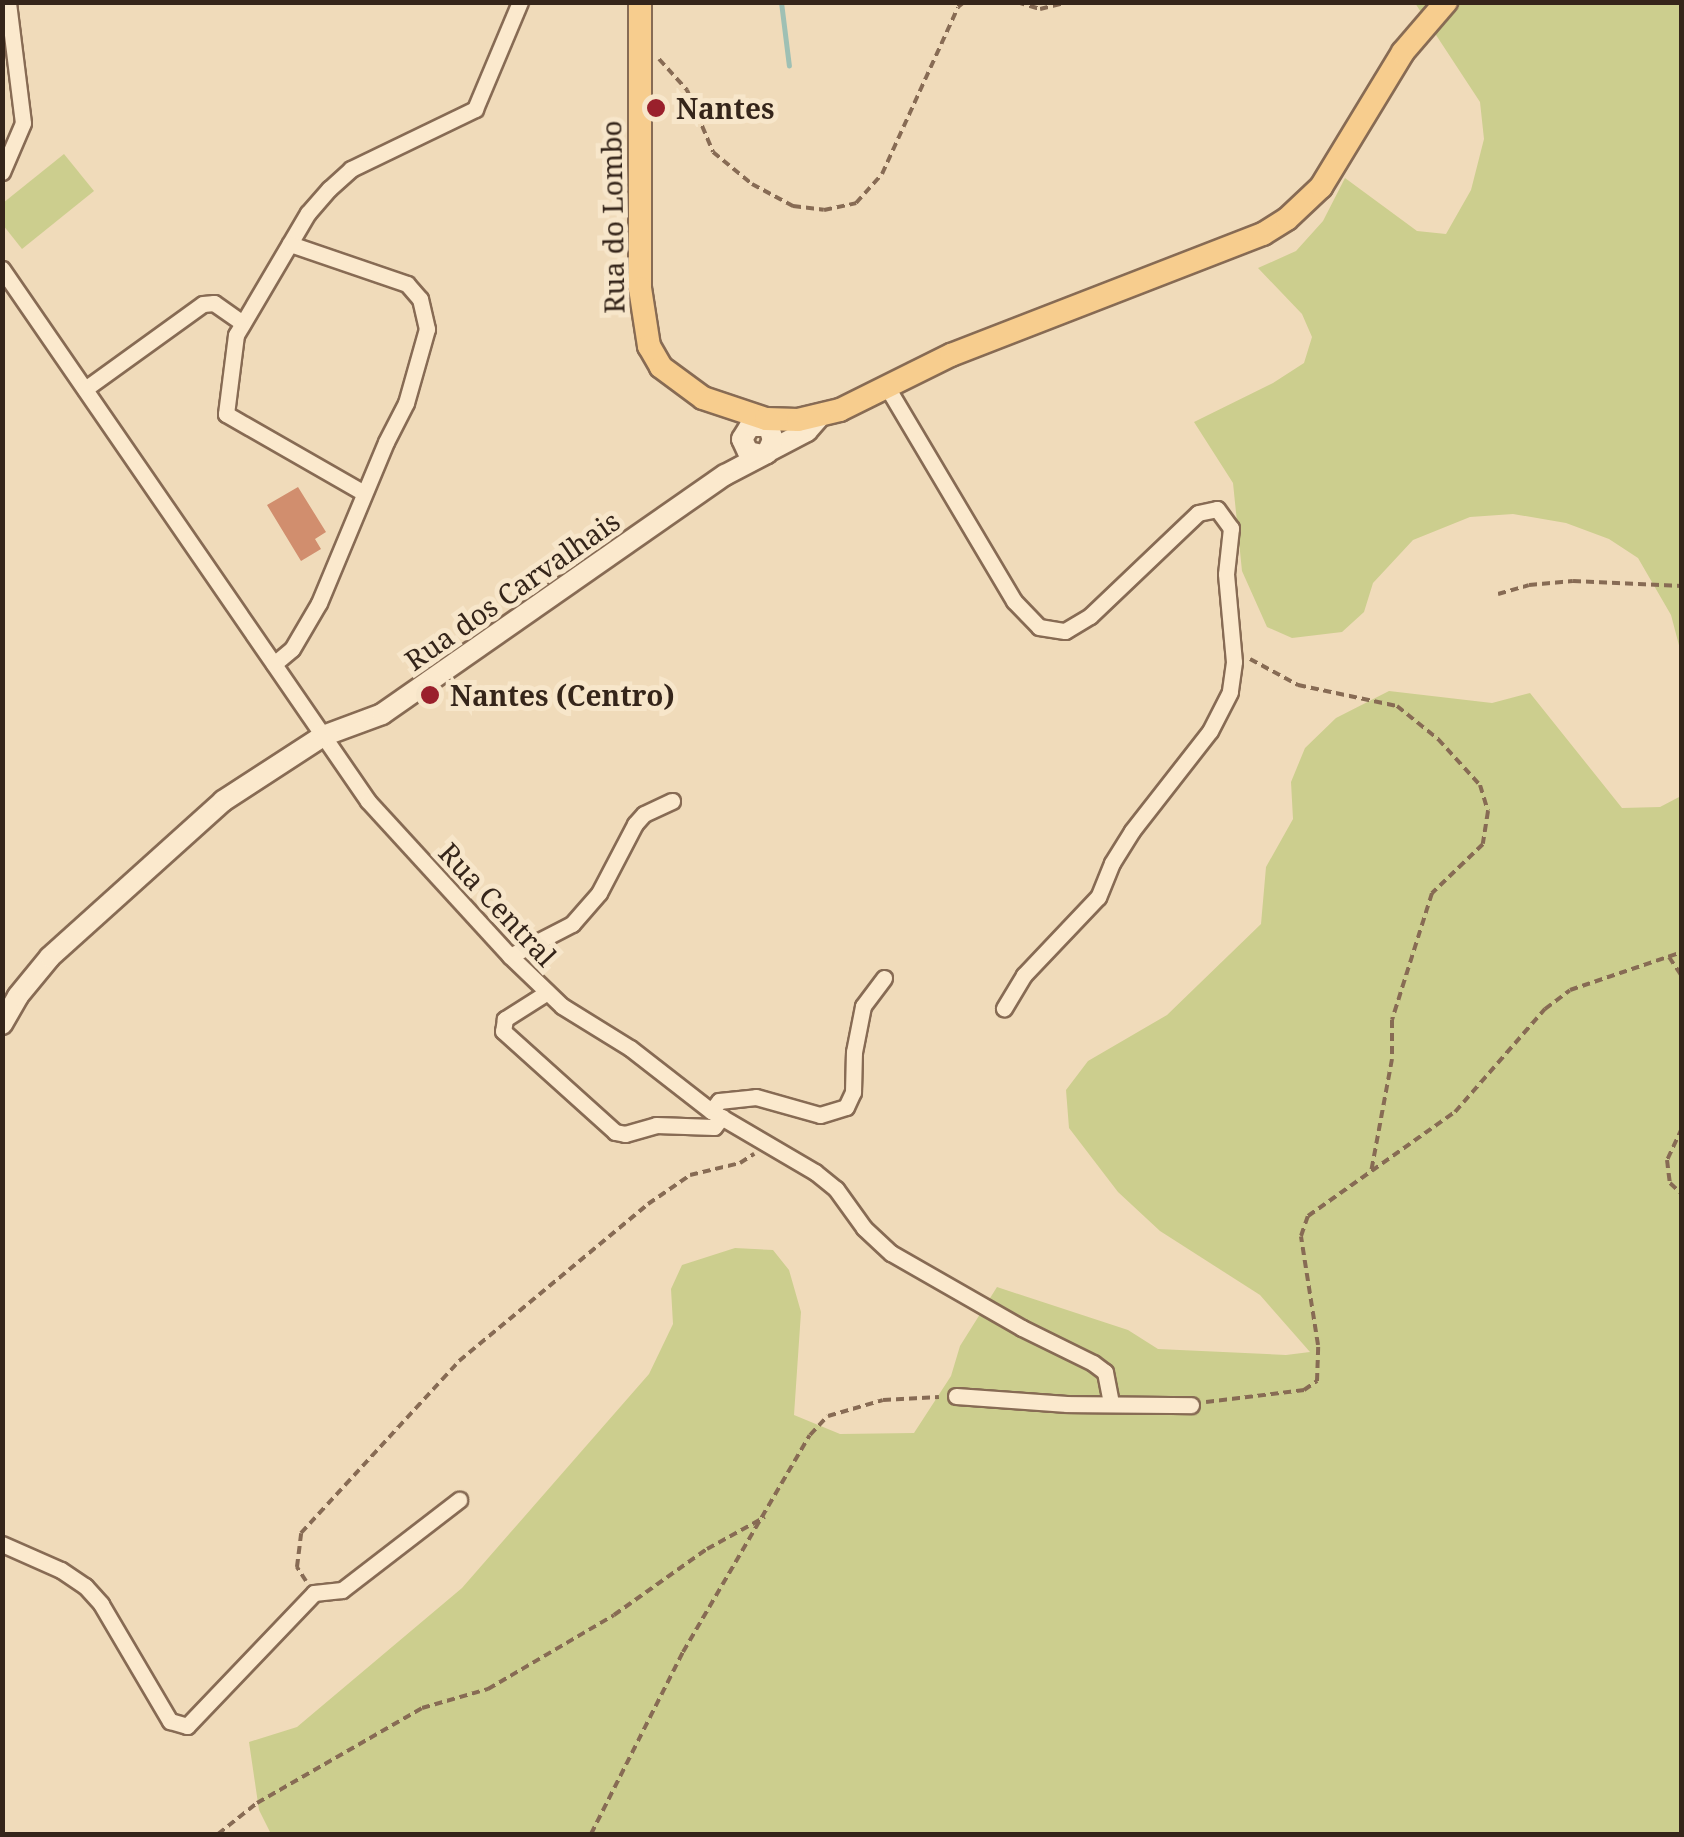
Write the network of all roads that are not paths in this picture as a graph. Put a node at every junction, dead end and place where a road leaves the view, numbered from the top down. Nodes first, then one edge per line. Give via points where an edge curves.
1 (520, 2) edge
2 (640, 2) edge
3 (1446, 2) edge
4 (7, 14) edge
5 (2, 172) edge
6 (290, 244) junction
7 (2, 269) edge
8 (243, 322) junction
9 (887, 387) junction
10 (85, 389) junction
11 (755, 433) junction
12 (364, 493) junction
13 (274, 664) junction
14 (324, 736) junction
15 (672, 801) dead end
16 (510, 956) junction
17 (884, 978) dead end
18 (546, 993) junction
19 (1004, 1008) dead end
20 (2, 1024) edge
21 (716, 1114) junction
22 (956, 1396) road end
23 (1110, 1402) junction
24 (1191, 1405) road end
25 (459, 1500) dead end
26 (2, 1544) edge

1 - 6 street via 475,109 351,168 308,213
2 - 11 main road, Rua do Lombo via 640,288 649,346 680,385
3 - 9 main road via 1403,52 1321,187 1287,219
4 - 5 street via 23,122
6 - 8 street
6 - 12 street via 407,284 424,312 421,360
7 - 10 street, Rua Central
8 - 10 street via 203,304
8 - 12 street via 226,414
9 - 11 main road via 819,418
9 - 19 street via 1014,601 1039,627 1065,631 1090,616 1198,513 1216,508 1231,528 1230,692 1210,730 1132,830 1098,897 1024,975
10 - 13 street, Rua Central
11 - 14 main road, Rua dos Carvalhais via 725,476 382,714
12 - 13 street via 319,604 292,650
13 - 14 street, Rua Central
14 - 16 street, Rua Central via 368,801
14 - 20 main road, Rua dos Carvalhais via 222,801 178,838 50,956
15 - 16 street via 644,814 599,893 572,924
16 - 18 street, Rua Central
17 - 21 street via 863,1006 846,1107 820,1116 756,1098 719,1101
18 - 21 street, Rua Central
18 - 21 street via 505,1019 503,1031 615,1132 714,1127
21 - 23 street, Rua Central via 836,1188 891,1253 1093,1362 1104,1372
22 - 23 street
23 - 24 street
25 - 26 street via 342,1590 314,1593 187,1726 170,1721 85,1586

